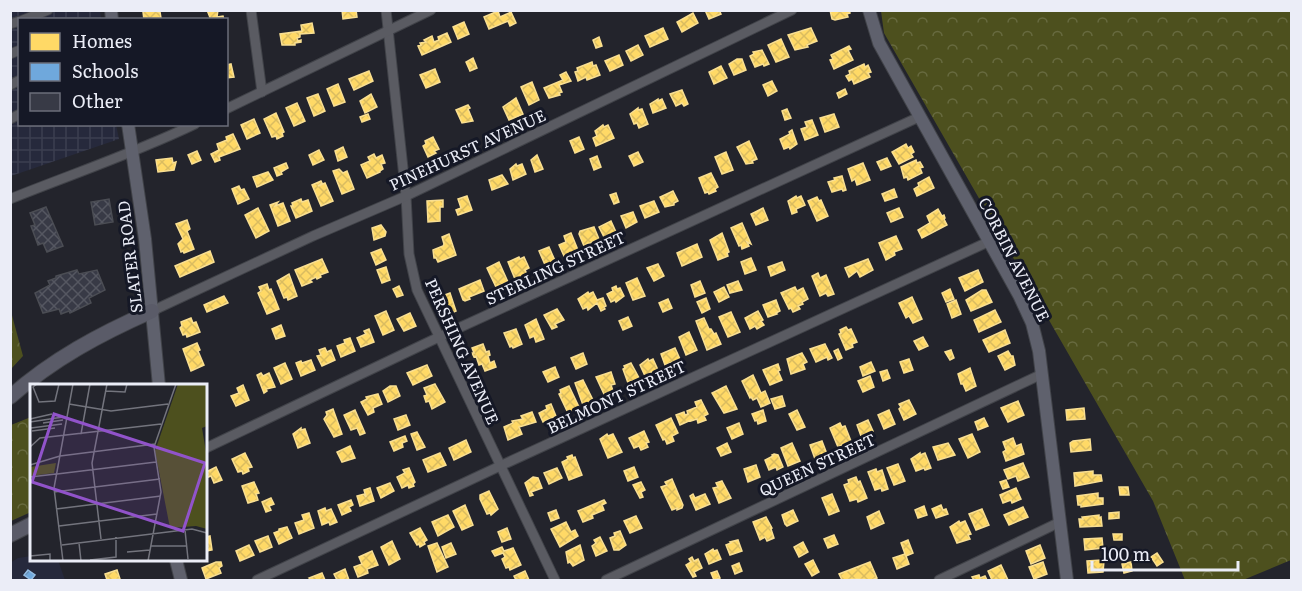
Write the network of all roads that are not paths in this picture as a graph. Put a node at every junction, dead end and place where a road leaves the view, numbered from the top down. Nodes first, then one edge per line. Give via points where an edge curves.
1 (48, 10) edge
2 (251, 10) edge
3 (386, 10) edge
4 (431, 10) edge
5 (792, 10) edge
6 (868, 10) edge
7 (26, 18) edge
8 (389, 31) junction
9 (262, 92) junction
10 (228, 108) edge
11 (920, 117) junction
12 (128, 126) edge
13 (191, 126) edge
14 (132, 153) junction
15 (406, 196) junction
16 (10, 199) edge
17 (990, 241) junction
18 (152, 311) junction
19 (439, 337) junction
20 (1042, 374) junction
21 (159, 384) edge
22 (10, 397) edge
23 (207, 448) edge
24 (500, 466) junction
25 (1060, 522) junction
26 (30, 525) edge
27 (10, 535) edge
28 (176, 561) edge
29 (181, 580) edge
30 (257, 580) edge
31 (555, 580) edge
32 (606, 580) edge
33 (939, 580) edge
34 (1067, 580) edge

1 - 7 street
2 - 9 street
3 - 8 street, PERSHING AVENUE
4 - 8 street
5 - 15 street, PINEHURST AVENUE
6 - 11 main road, CORBIN AVENUE via 879,43
8 - 9 street
8 - 15 street, PERSHING AVENUE
9 - 10 street
11 - 17 main road, CORBIN AVENUE
11 - 19 street, STERLING STREET
12 - 14 main road, SLATER ROAD
13 - 14 street
14 - 16 street
14 - 18 main road, SLATER ROAD
15 - 18 street, PINEHURST AVENUE
15 - 19 street, PERSHING AVENUE via 409,254 417,290
17 - 20 main road, CORBIN AVENUE via 1032,323
17 - 24 street, BELMONT STREET
18 - 21 main road, SLATER ROAD
18 - 22 highway via 75,349
19 - 23 street, STERLING STREET
19 - 24 street, PERSHING AVENUE
20 - 25 main road, CORBIN AVENUE
20 - 32 street, QUEEN STREET
24 - 30 street, BELMONT STREET
24 - 31 street, PERSHING AVENUE
25 - 33 street
25 - 34 main road, CORBIN AVENUE
26 - 27 highway
28 - 29 main road

